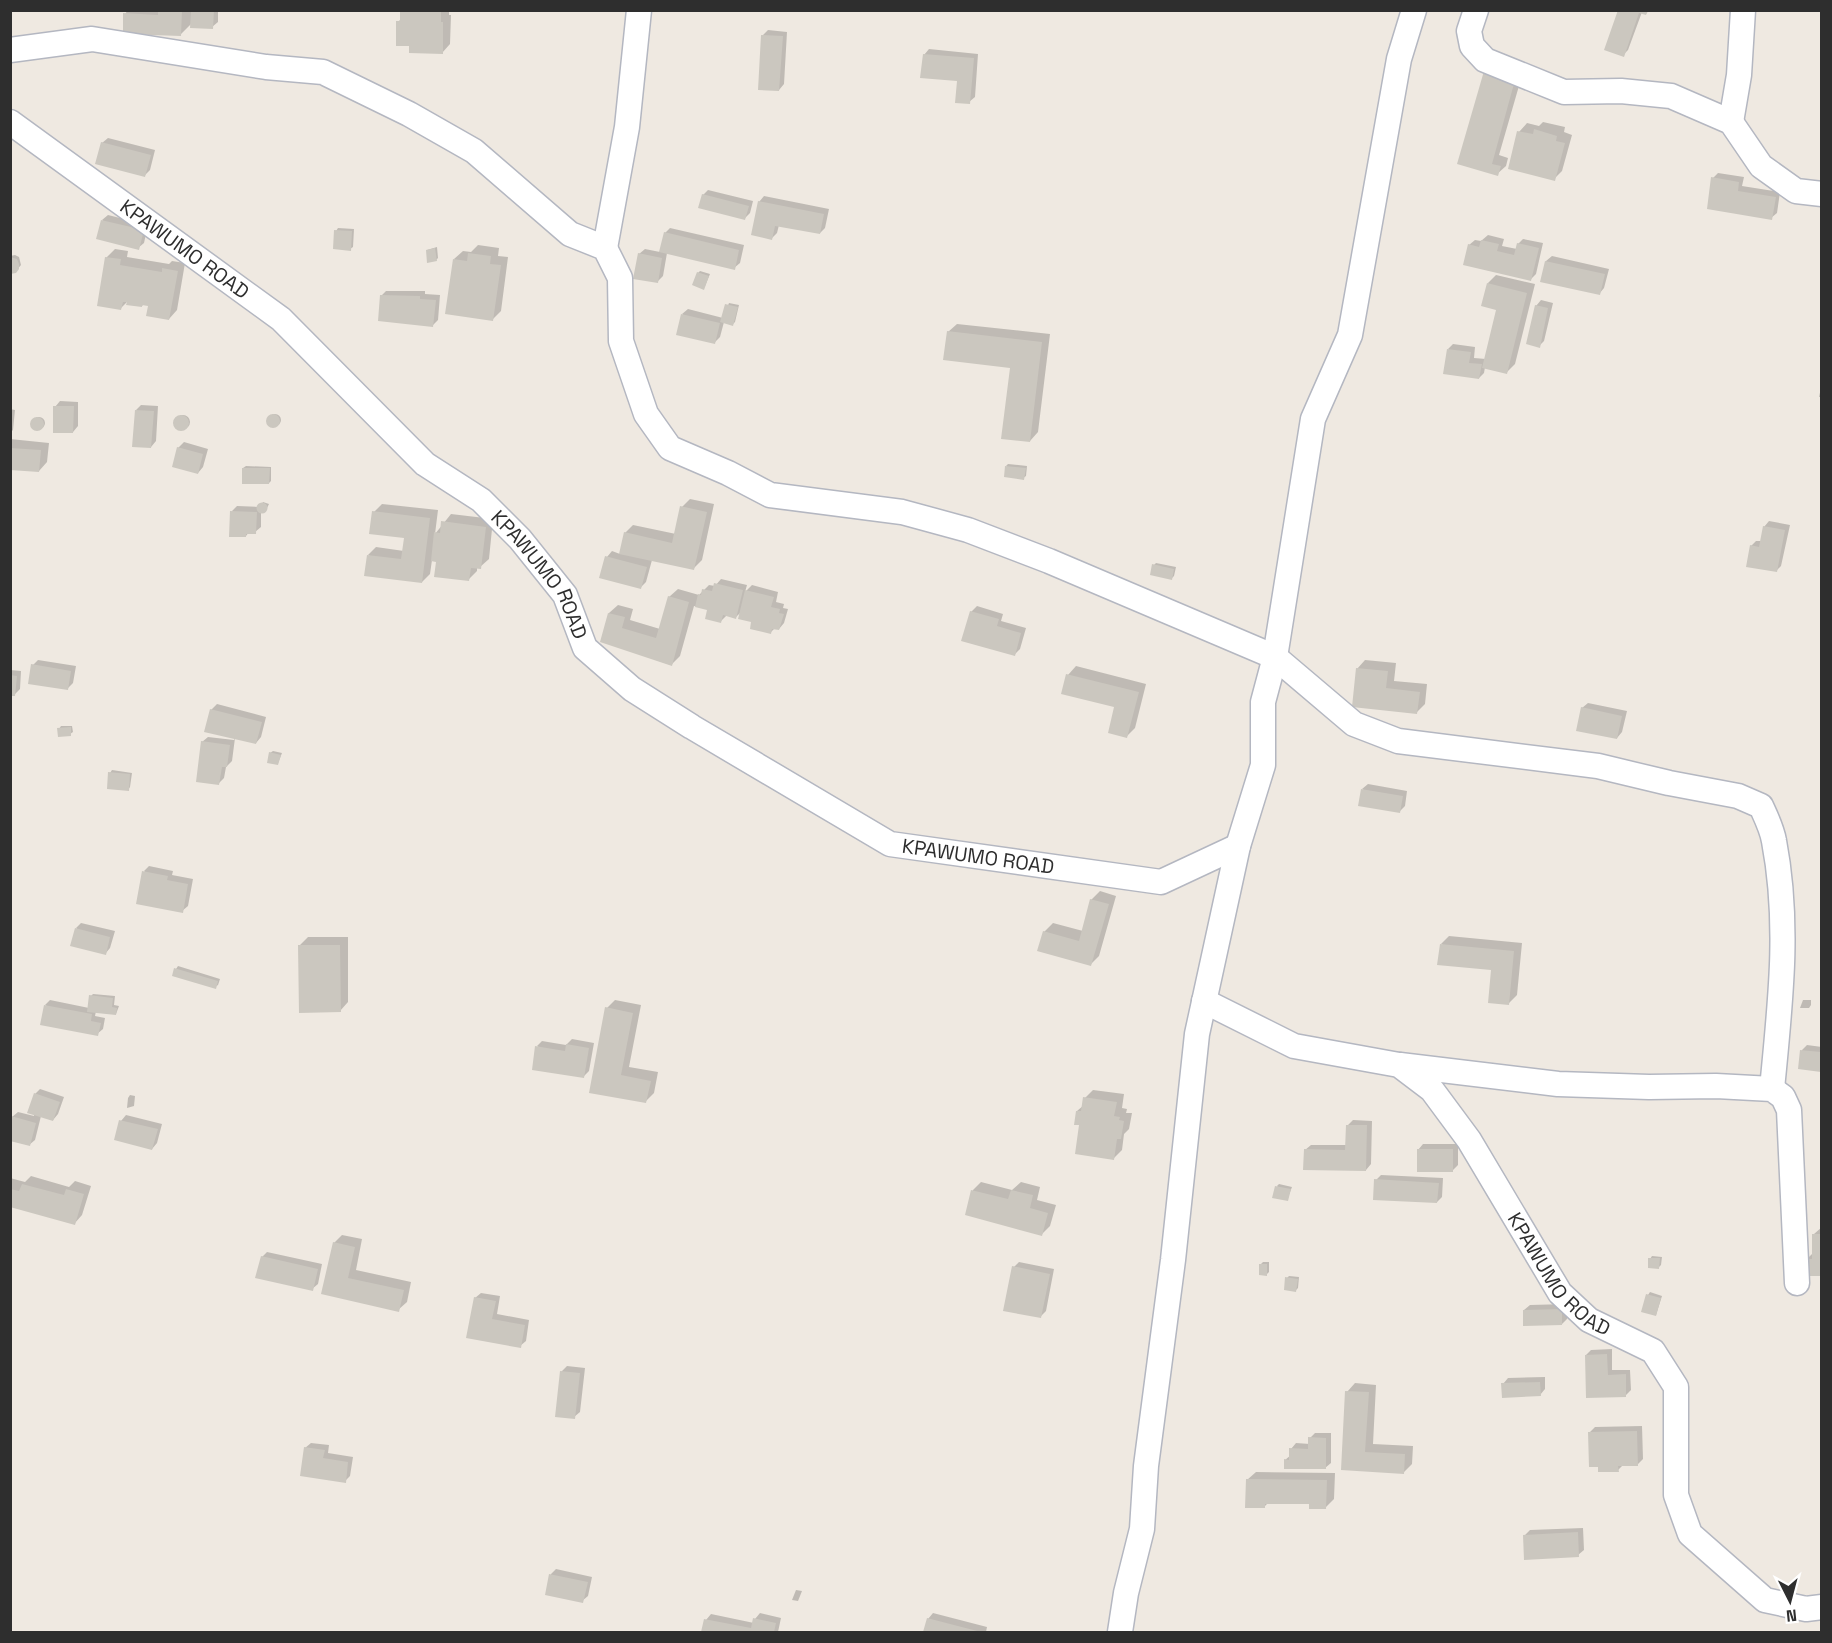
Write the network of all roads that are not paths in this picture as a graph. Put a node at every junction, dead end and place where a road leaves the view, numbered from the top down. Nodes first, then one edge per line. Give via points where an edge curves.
1 (639, 10) edge
2 (1476, 10) edge
3 (1743, 10) edge
4 (1409, 12) edge
5 (10, 50) edge
6 (10, 122) edge
7 (1731, 122) junction
8 (1821, 194) edge
9 (605, 249) junction
10 (1275, 657) junction
11 (1238, 846) junction
12 (1204, 1001) junction
13 (1400, 1065) junction
14 (1772, 1089) junction
15 (1797, 1283) dead end
16 (1821, 1607) edge
17 (1120, 1632) edge

1 - 9 street via 627,127
2 - 7 street via 1469,31 1472,46 1485,60 1564,92 1621,91 1671,96
3 - 7 street
4 - 10 street via 1350,335 1313,419
5 - 9 street via 92,39 266,68 323,72 474,151 570,234
6 - 11 street, KPAWUMO ROAD via 280,319 425,464 481,500 520,539 565,595 585,648 632,689 890,844 1161,882
7 - 8 street via 1761,166 1796,191
9 - 10 street via 620,278 621,341 646,414 670,448 770,495 902,512 968,530
10 - 11 street via 1263,702 1263,765
10 - 14 street via 1354,724 1398,741 1598,766 1738,796 1761,806 1774,839 1784,926
11 - 12 street
12 - 13 street, KPAWUMO ROAD via 1294,1046
12 - 17 street via 1146,1466 1142,1528
13 - 14 street via 1558,1084
13 - 16 street, KPAWUMO ROAD via 1432,1090 1469,1140 1560,1293 1588,1320 1653,1352 1676,1387 1676,1495 1690,1534 1764,1600 1806,1609
14 - 15 street via 1783,1097 1789,1110

